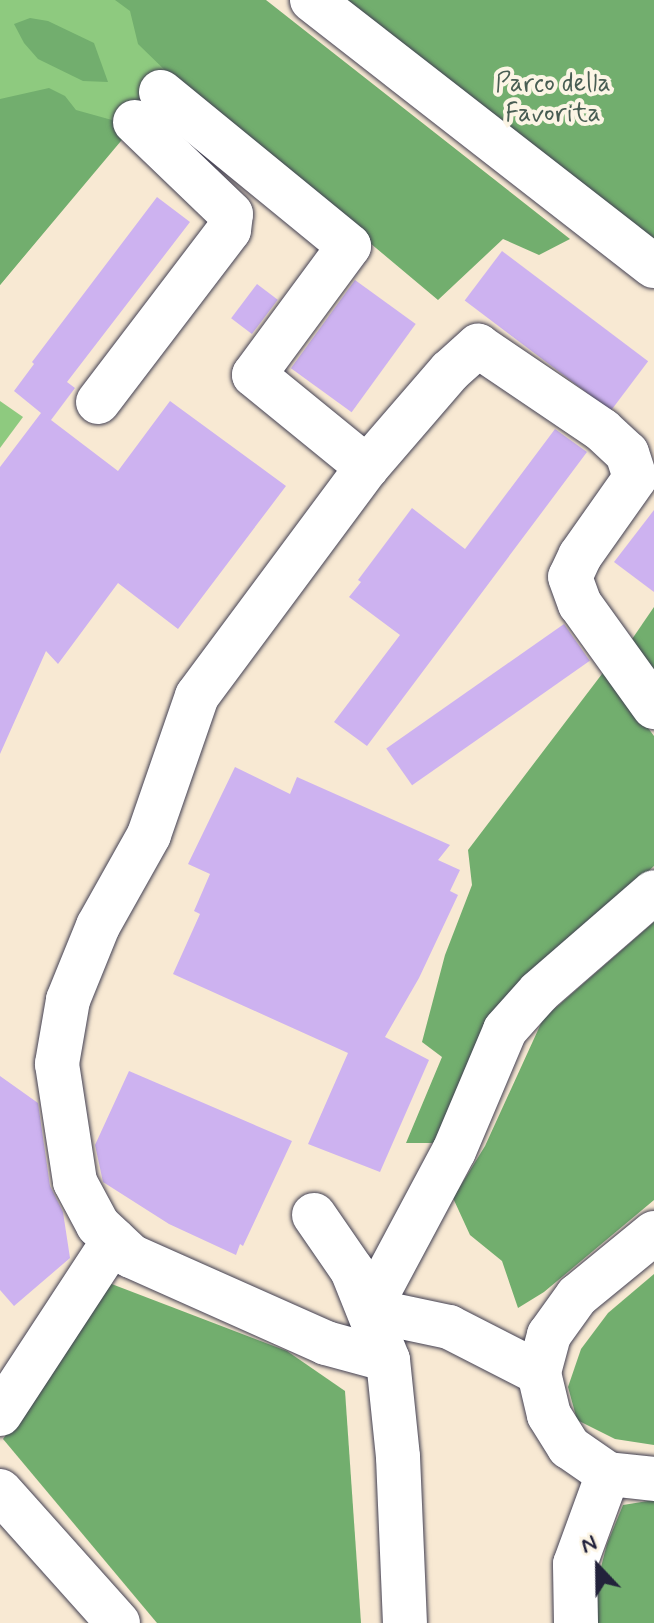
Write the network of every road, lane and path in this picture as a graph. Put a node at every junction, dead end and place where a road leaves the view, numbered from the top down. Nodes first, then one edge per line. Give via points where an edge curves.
1 (312, 0) edge
2 (654, 266) edge
3 (98, 402) dead end
4 (367, 467) junction
5 (654, 707) edge
6 (654, 892) edge
7 (314, 1215) dead end
8 (654, 1233) edge
9 (114, 1240) junction
10 (369, 1310) junction
11 (388, 1360) junction
12 (539, 1373) junction
13 (0, 1414) edge
14 (608, 1474) junction
15 (654, 1479) edge
16 (0, 1491) edge
17 (118, 1623) edge
18 (405, 1623) edge
19 (576, 1623) edge

1 - 2 street
3 - 4 street via 229,230 231,214 148,107 349,246 254,375
4 - 5 street via 478,346 602,430 627,453 635,478 570,577 580,604
4 - 9 street via 197,696 149,835 98,926 68,1000 57,1064 75,1182 98,1225
6 - 10 street via 539,992 505,1030 454,1151
7 - 10 street via 352,1270
8 - 12 street via 577,1296 549,1335
9 - 11 street via 131,1256 326,1343
9 - 13 street
10 - 11 street
10 - 12 street via 449,1327
11 - 18 street
12 - 14 street via 549,1415 569,1447
14 - 15 street
14 - 19 street via 575,1564
16 - 17 street

